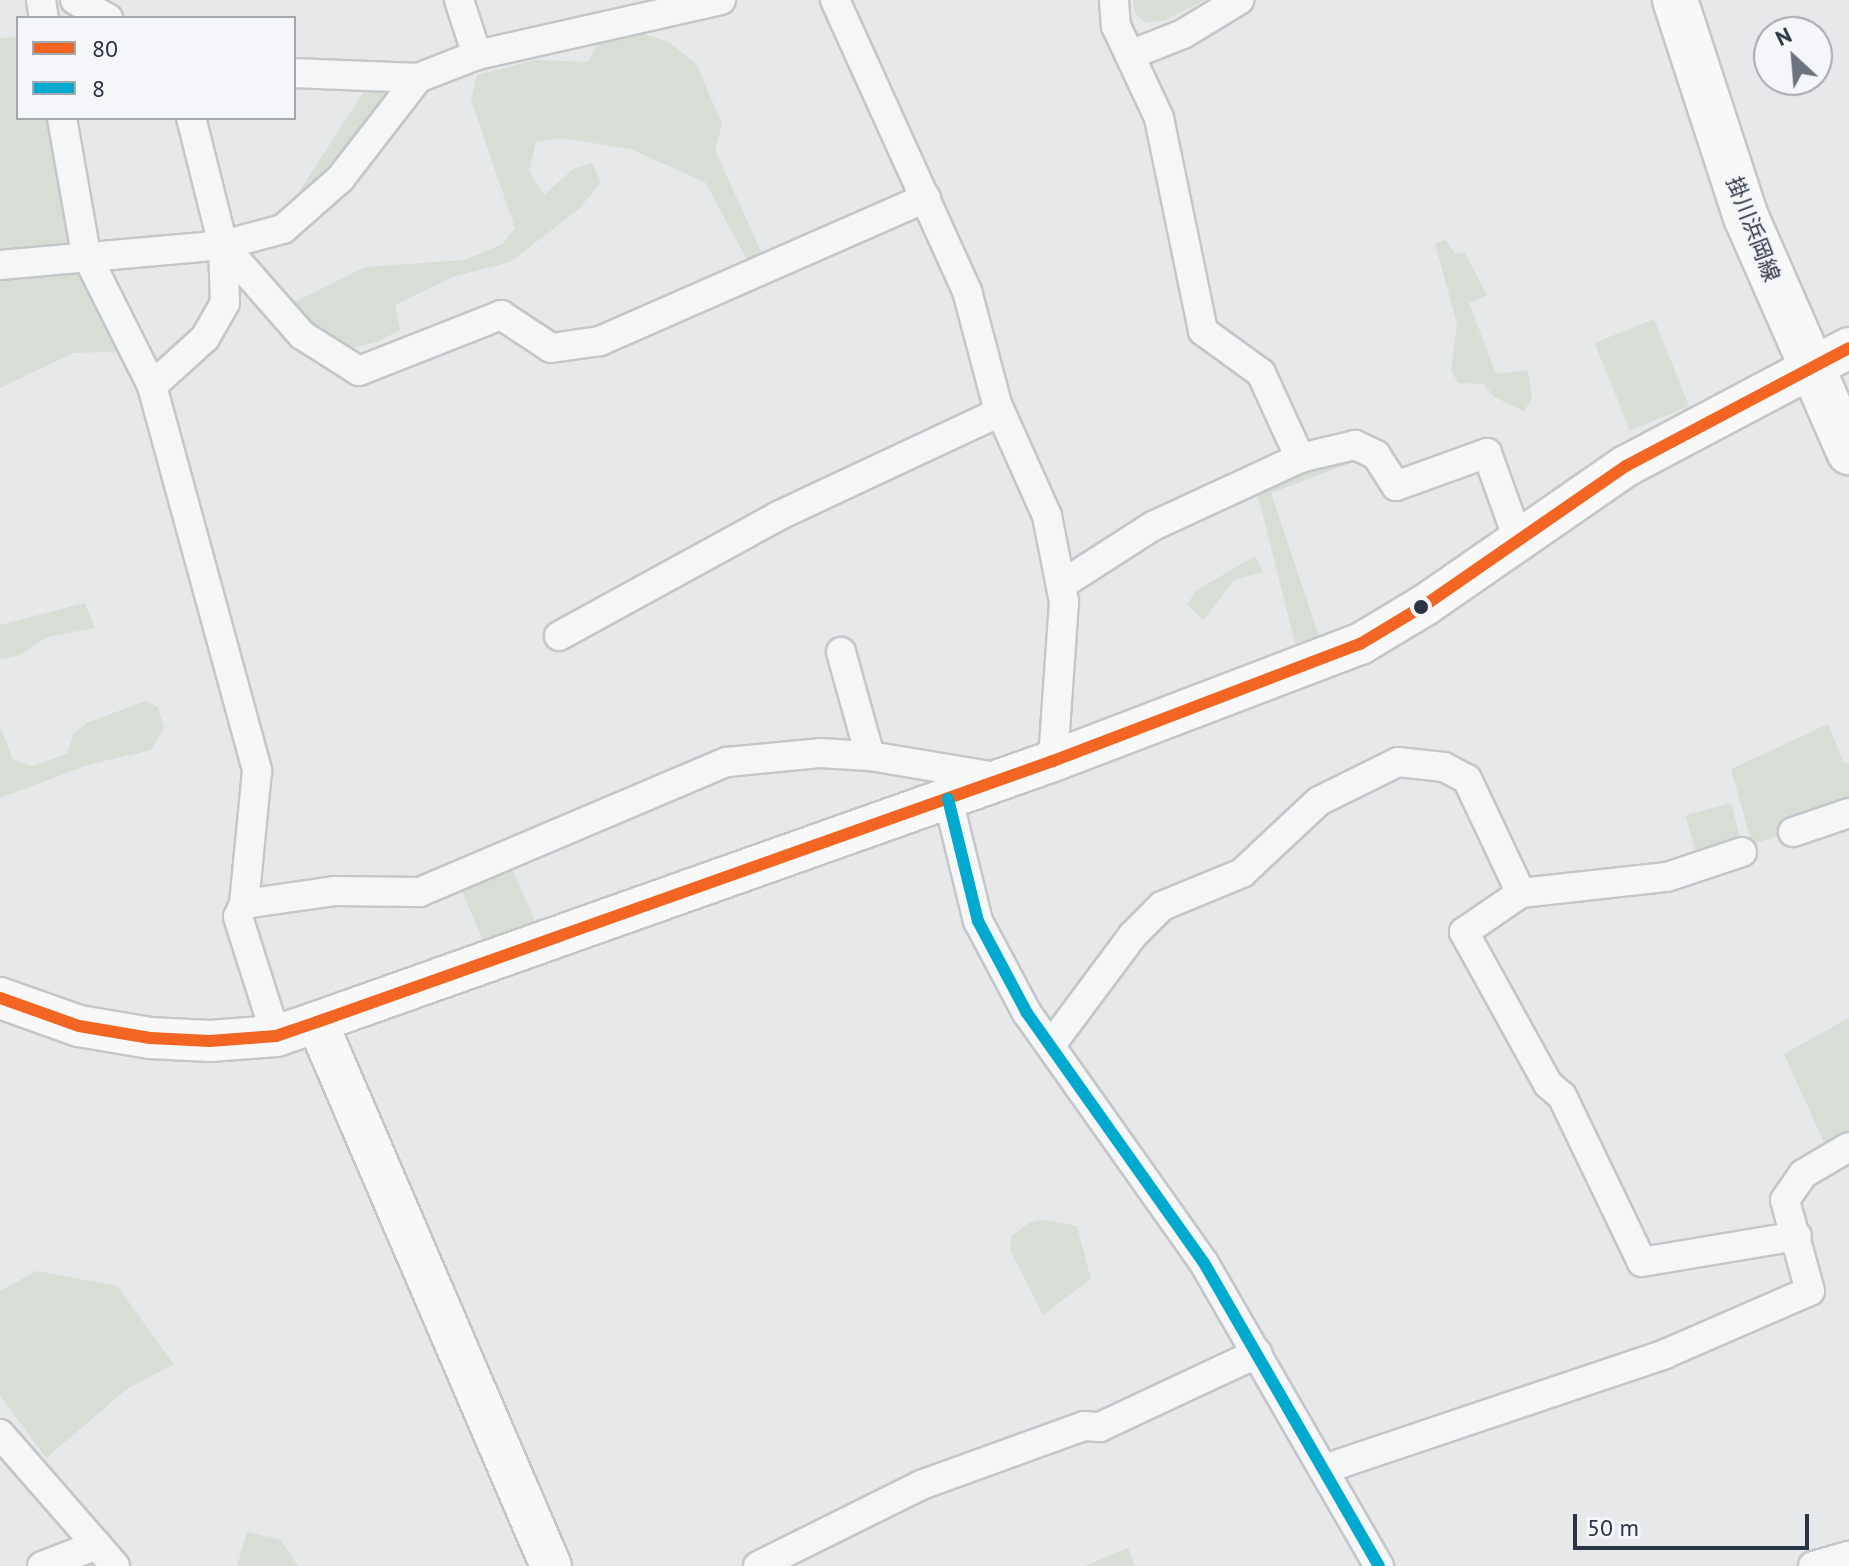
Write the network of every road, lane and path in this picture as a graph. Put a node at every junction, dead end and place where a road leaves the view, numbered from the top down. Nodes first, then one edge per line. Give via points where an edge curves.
1 (75, 0) edge
2 (459, 0) edge
3 (721, 0) edge
4 (835, 0) edge
5 (1114, 0) edge
6 (1239, 0) edge
7 (1675, 0) edge
8 (104, 16) edge
9 (477, 55) junction
10 (1130, 55) junction
11 (296, 73) edge
12 (418, 78) junction
13 (62, 120) edge
14 (192, 120) edge
15 (926, 198) junction
16 (223, 245) junction
17 (86, 254) junction
18 (0, 265) edge
19 (1849, 348) edge
20 (1809, 368) junction
21 (152, 386) junction
22 (1000, 412) junction
23 (1849, 452) edge
24 (1300, 458) junction
25 (1518, 539) junction
26 (1061, 585) junction
27 (559, 636) dead end
28 (841, 652) dead end
29 (870, 756) junction
30 (1053, 761) junction
31 (1005, 779) junction
32 (948, 799) junction
33 (1849, 813) edge
34 (1793, 832) dead end
35 (1742, 852) dead end
36 (1521, 893) junction
37 (244, 904) junction
38 (0, 998) edge
39 (317, 1022) junction
40 (276, 1036) junction
41 (1051, 1045) junction
42 (1849, 1147) edge
43 (1797, 1236) junction
44 (1258, 1353) junction
45 (0, 1434) edge
46 (1324, 1469) junction
47 (106, 1555) edge
48 (1849, 1556) edge
49 (42, 1566) edge
50 (551, 1566) edge
51 (758, 1566) edge
52 (1379, 1566) edge
53 (1813, 1566) edge

1 - 8 street
2 - 9 street
3 - 9 street
4 - 15 street
5 - 10 street via 1116,26
6 - 10 street via 1183,34
7 - 20 main road, 掛川浜岡線 via 1746,217
9 - 12 street
10 - 24 street via 1159,118 1203,331 1261,373
11 - 12 street
12 - 16 street via 340,179 283,229
13 - 17 street
14 - 16 street
15 - 16 street via 600,341 551,348 501,315 359,371 302,335
15 - 22 street via 967,291
16 - 17 street
16 - 21 street via 225,303 205,338
17 - 18 street
17 - 21 street
19 - 20 main road
20 - 23 main road, 掛川浜岡線
20 - 25 main road via 1626,466
21 - 37 street via 257,771
22 - 26 street via 1047,516
22 - 27 street via 778,516
24 - 25 street via 1355,445 1376,455 1396,486 1487,453
24 - 26 street via 1153,526
25 - 30 main road via 1360,644
26 - 30 street
28 - 29 street
29 - 31 street
29 - 37 street via 820,753 727,762 420,892 334,891
30 - 31 main road
31 - 32 main road
32 - 39 main road
32 - 41 street via 978,921 1027,1013
33 - 34 street
35 - 36 street via 1667,877
36 - 41 street via 1467,779 1444,767 1398,762 1319,801 1242,873 1162,906 1133,935
36 - 43 street via 1464,932 1548,1084 1562,1096 1642,1262
37 - 40 street via 238,917
38 - 40 main road via 79,1026 150,1038
39 - 40 main road
39 - 50 main road
41 - 44 street via 1204,1263
42 - 43 street via 1803,1174 1785,1200
43 - 46 street via 1810,1291 1665,1354
44 - 46 street
44 - 51 street via 1100,1427 1084,1426 921,1485
45 - 47 street
46 - 52 street
47 - 49 street
48 - 53 street

